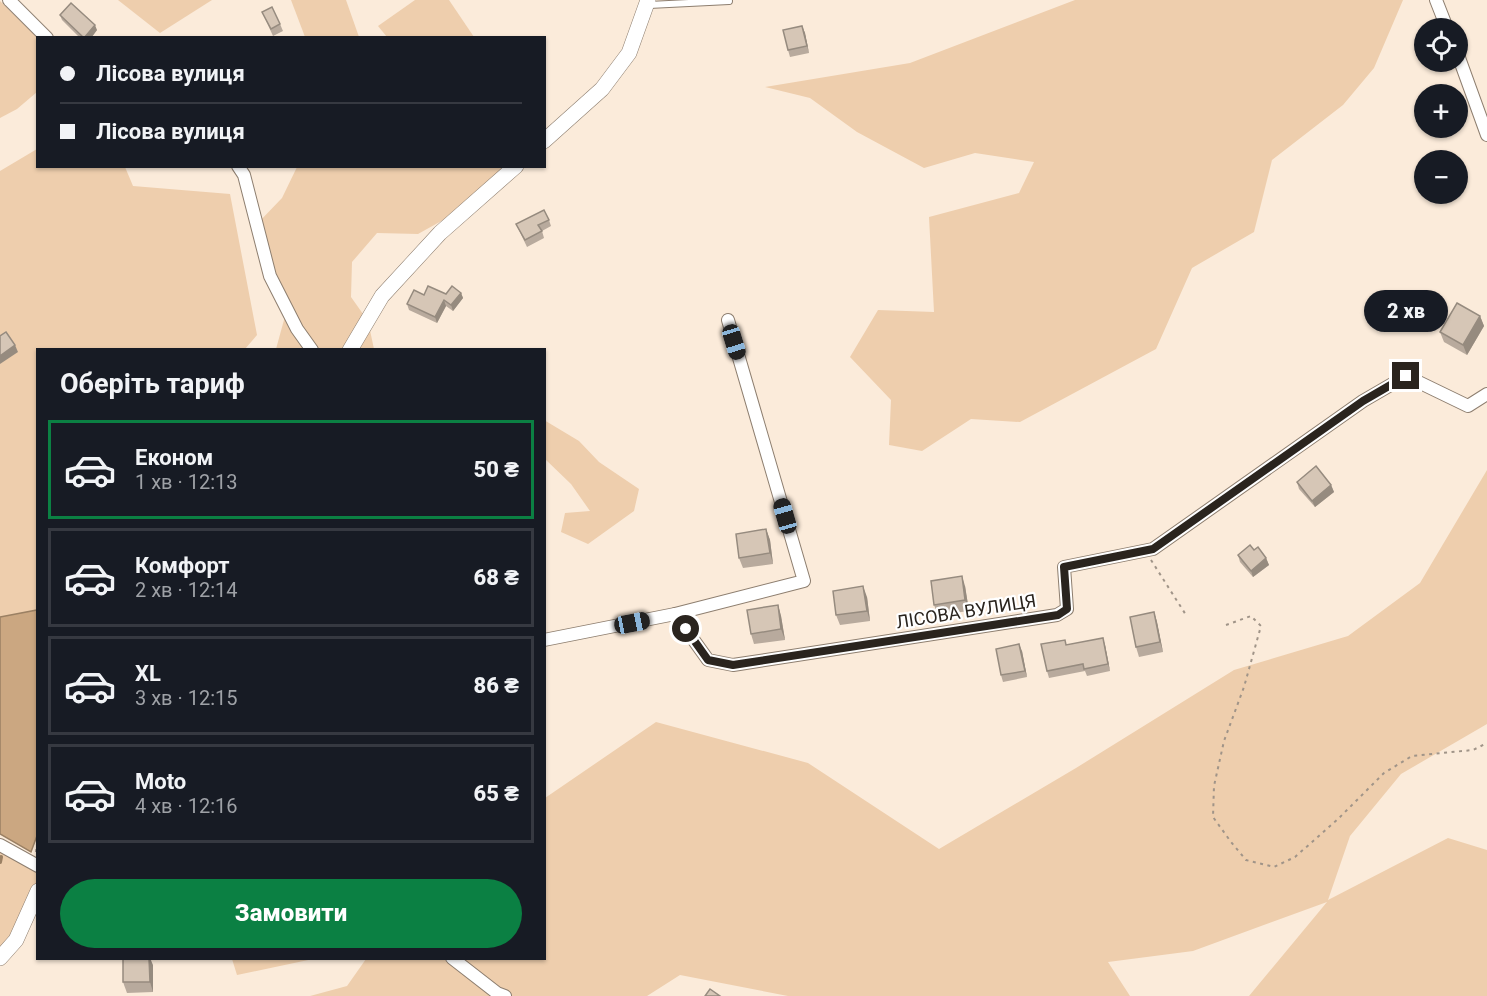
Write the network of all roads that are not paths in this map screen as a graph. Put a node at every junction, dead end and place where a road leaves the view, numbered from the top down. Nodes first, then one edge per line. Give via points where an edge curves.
1 (9, 0) edge
2 (1436, 0) edge
3 (729, 1) edge
4 (647, 3) edge
5 (1444, 18) edge
6 (45, 36) edge
7 (1464, 72) edge
8 (1487, 135) edge
9 (546, 139) edge
10 (239, 168) edge
11 (514, 168) edge
12 (728, 320) dead end
13 (311, 348) edge
14 (351, 348) edge
15 (1487, 394) edge
16 (675, 614) junction
17 (546, 640) edge
18 (0, 845) edge
19 (36, 865) edge
20 (36, 895) edge
21 (0, 958) edge
22 (455, 960) edge
23 (505, 996) edge

1 - 6 street
2 - 5 street
3 - 4 lane
4 - 9 street via 629,53 602,89
7 - 8 street
10 - 13 street via 270,276
11 - 14 street via 440,233 382,296
12 - 16 street via 804,581
15 - 16 street, ЛІСОВА ВУЛИЦЯ via 1468,406 1406,376 1363,401 1153,549 1064,567 1067,609 1058,615 733,665 708,660
16 - 17 street
18 - 19 street
20 - 21 street via 16,940
22 - 23 street

